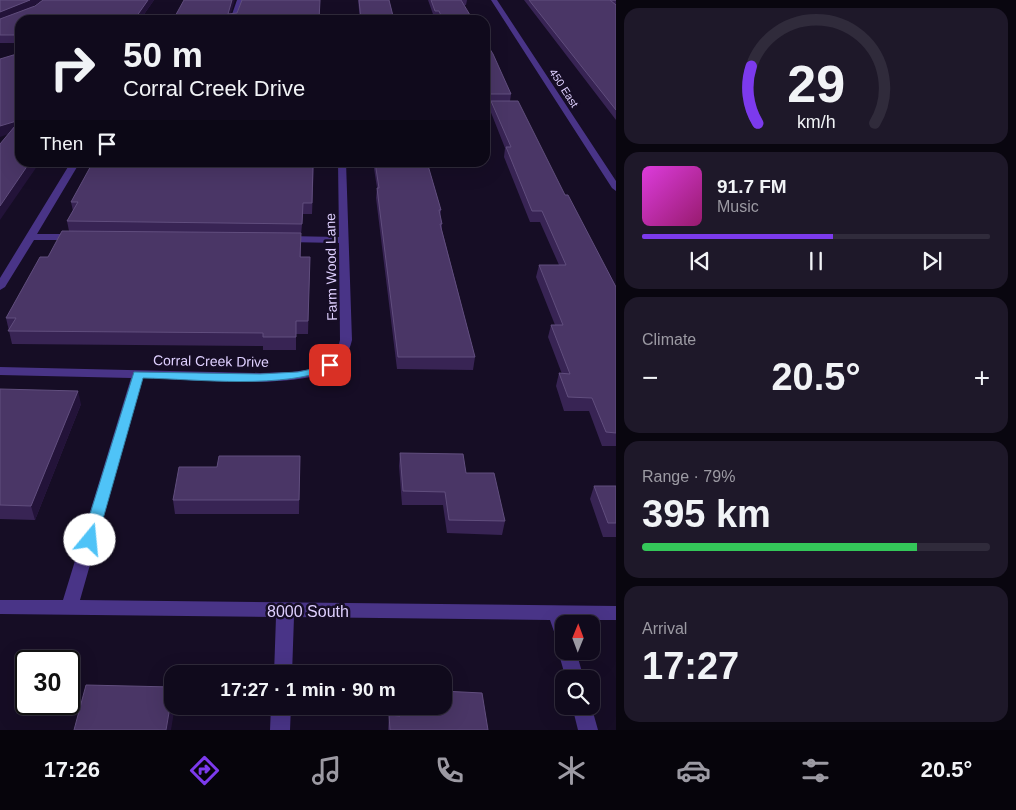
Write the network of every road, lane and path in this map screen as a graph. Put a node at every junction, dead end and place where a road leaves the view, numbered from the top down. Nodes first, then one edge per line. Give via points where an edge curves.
1 (240, 0) edge
2 (494, 0) edge
3 (235, 15) edge
4 (73, 167) edge
5 (342, 167) edge
6 (616, 188) edge
7 (31, 237) junction
8 (83, 238) edge
9 (279, 239) edge
10 (344, 240) junction
11 (0, 288) edge
12 (330, 365) joint
13 (0, 371) edge
14 (138, 374) junction
15 (0, 607) edge
16 (69, 608) junction
17 (285, 610) junction
18 (557, 612) junction
19 (616, 613) edge
20 (558, 615) edge
21 (283, 665) edge
22 (281, 715) edge
23 (584, 715) edge
24 (280, 730) edge
25 (588, 730) edge

1 - 3 street
2 - 6 street, 450 East
4 - 7 street
5 - 10 street, Farm Wood Lane
7 - 8 street
7 - 11 street
9 - 10 street
10 - 12 street, Farm Wood Lane via 346,340 341,356
12 - 14 street, Corral Creek Drive via 298,375 260,377
13 - 14 street, Corral Creek Drive
14 - 16 street
15 - 16 street, 8000 South
16 - 17 street, 8000 South
17 - 18 street, 8000 South
17 - 21 street
18 - 19 street, 8000 South
18 - 20 street
22 - 24 street
23 - 25 street

